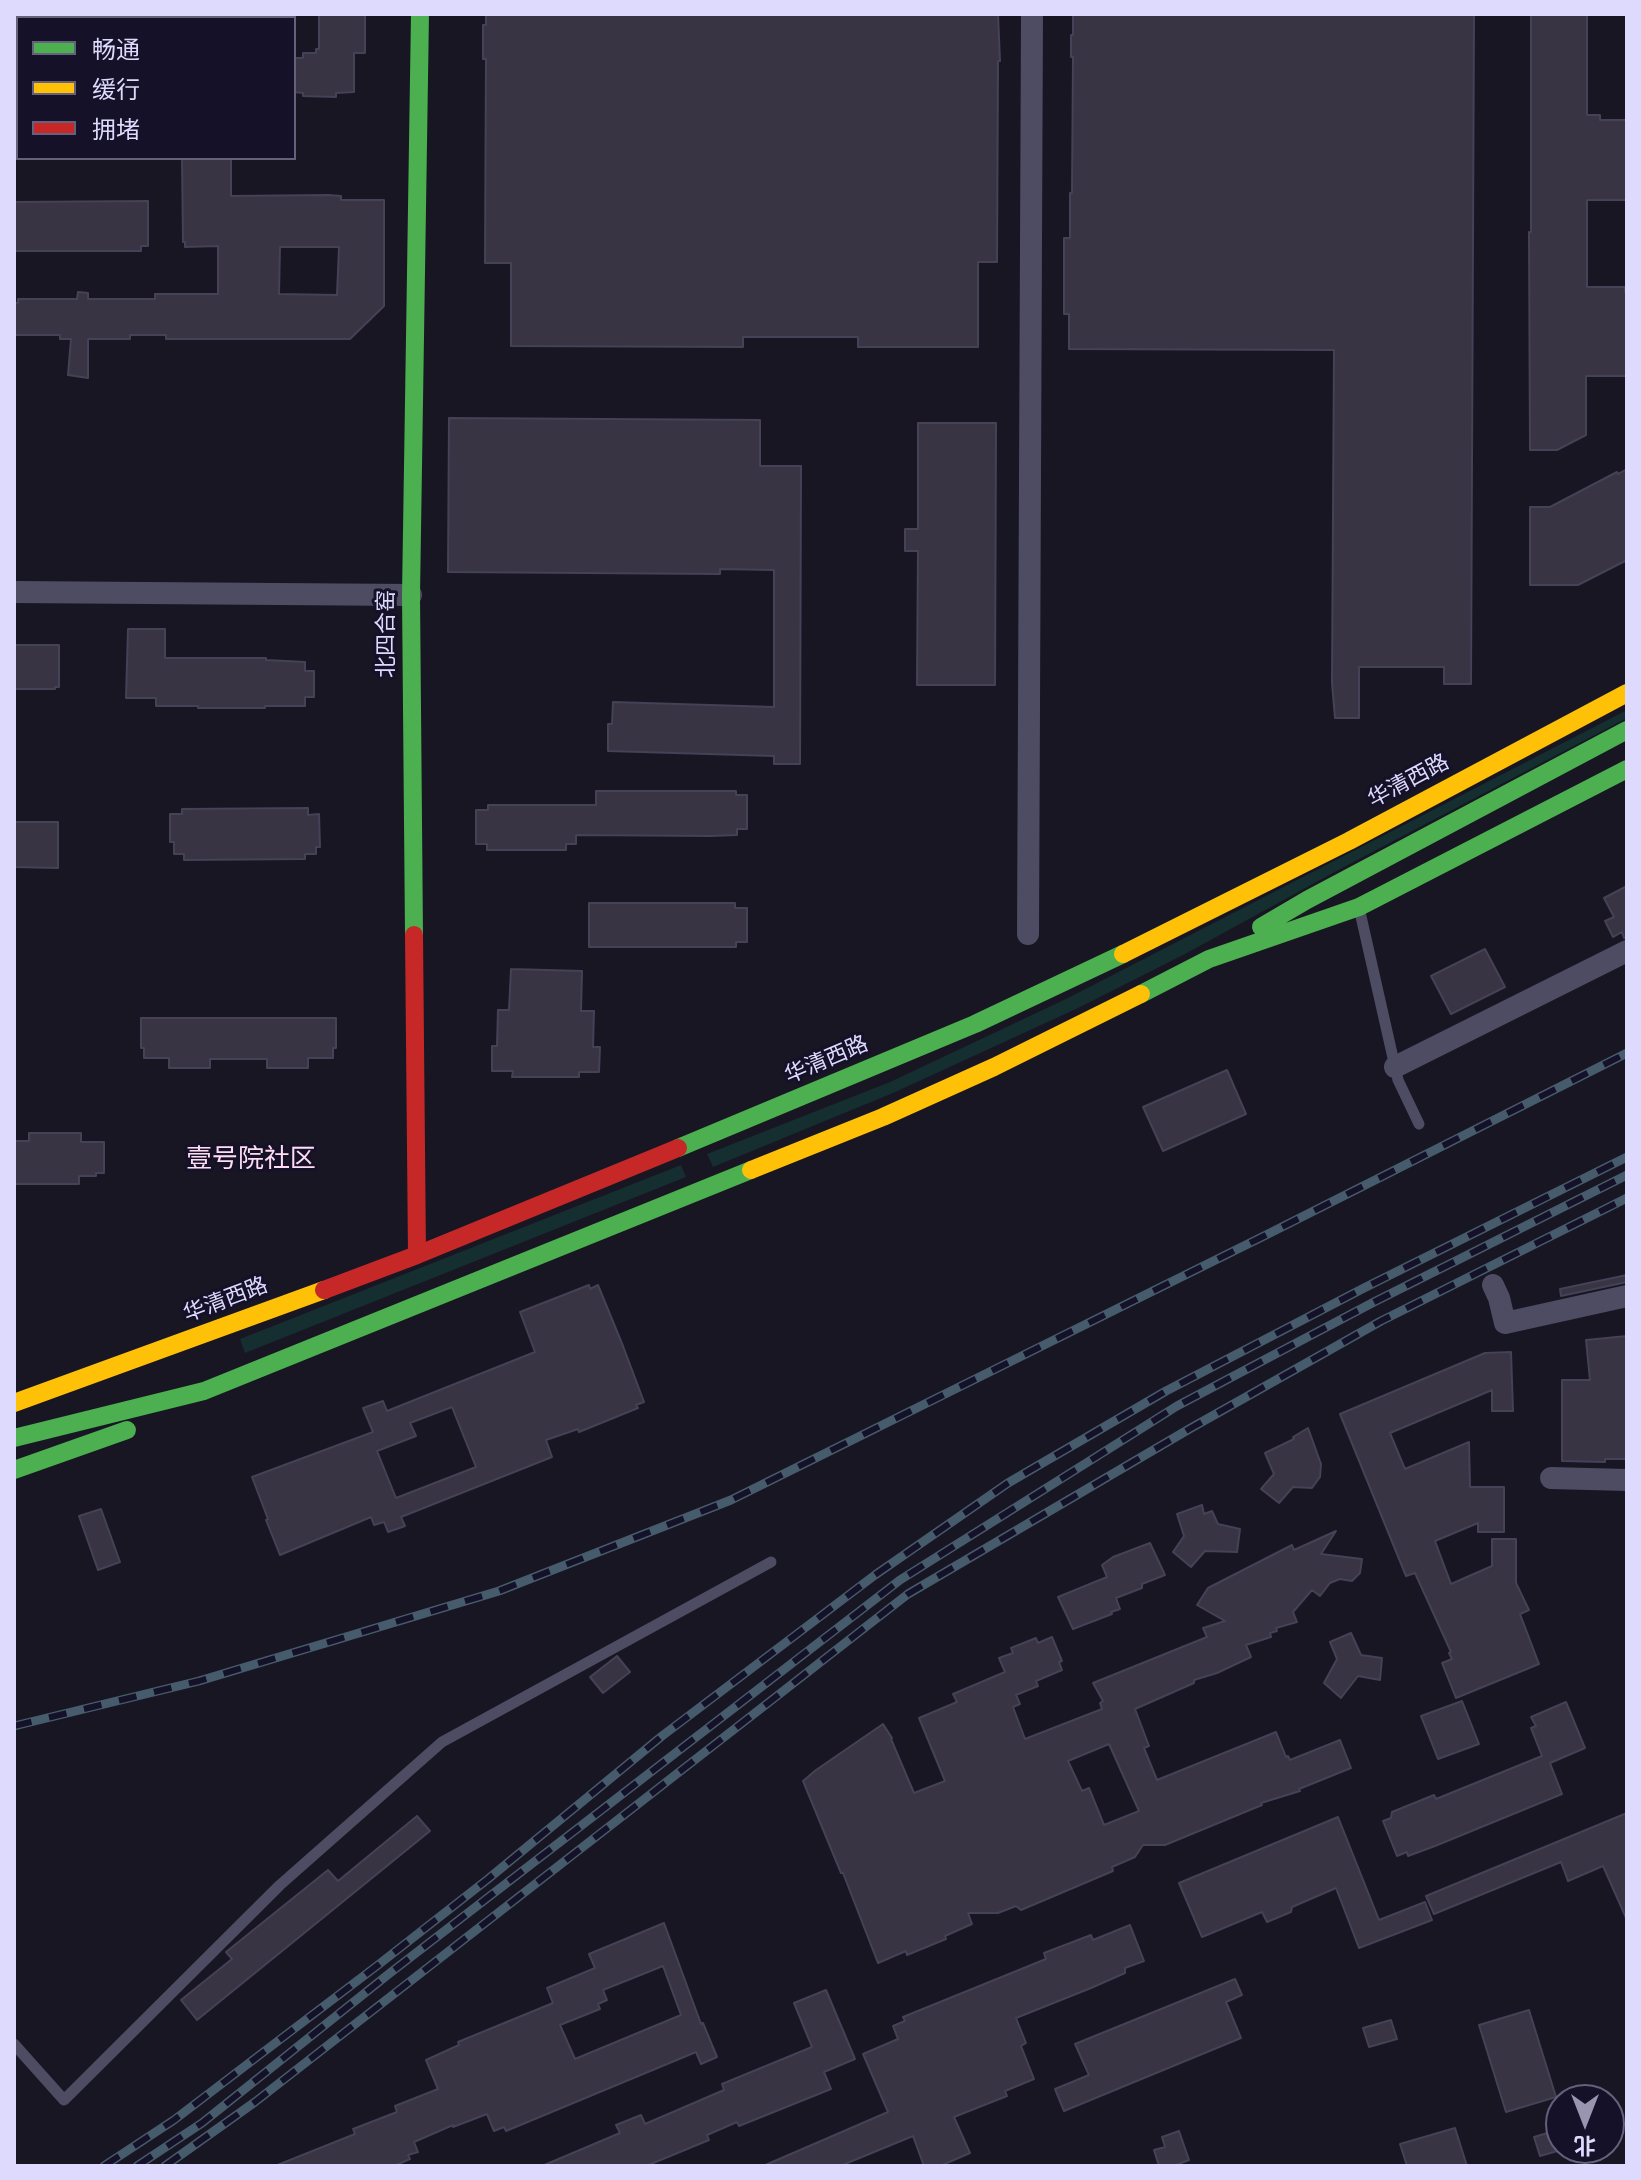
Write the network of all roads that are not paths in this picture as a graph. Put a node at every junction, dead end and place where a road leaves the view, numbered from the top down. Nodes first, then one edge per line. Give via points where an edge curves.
1 (420, 14) edge
2 (1032, 14) edge
3 (14, 592) edge
4 (411, 595) junction
5 (1627, 693) edge
6 (1627, 730) edge
7 (1627, 769) edge
8 (1359, 907) junction
9 (1028, 934) dead end
10 (1627, 951) edge
11 (1209, 959) junction
12 (1395, 1067) junction
13 (1419, 1124) dead end
14 (417, 1255) junction
15 (1493, 1285) dead end
16 (1627, 1296) edge
17 (180, 1344) junction
18 (41, 1374) dead end
19 (204, 1391) junction
20 (14, 1403) edge
21 (14, 1438) edge
22 (14, 1470) edge
23 (1551, 1478) dead end
24 (1627, 1480) edge
25 (771, 1562) dead end
26 (14, 2044) edge

1 - 4 main road, 北四合窑
2 - 9 street
3 - 4 street
4 - 14 main road, 北四合窑
5 - 14 main road, 华清西路 via 1162,936 975,1024
6 - 11 main road via 1307,900
7 - 8 main road
8 - 11 main road
8 - 12 lane
10 - 12 street
11 - 19 main road via 883,1117
12 - 13 lane
14 - 17 main road, 华清西路
15 - 16 street via 1505,1323
17 - 18 main road via 96,1357
17 - 20 main road, 华清西路
19 - 21 main road
19 - 22 main road via 124,1432
23 - 24 street
25 - 26 lane via 442,1742 280,1885 64,2100

